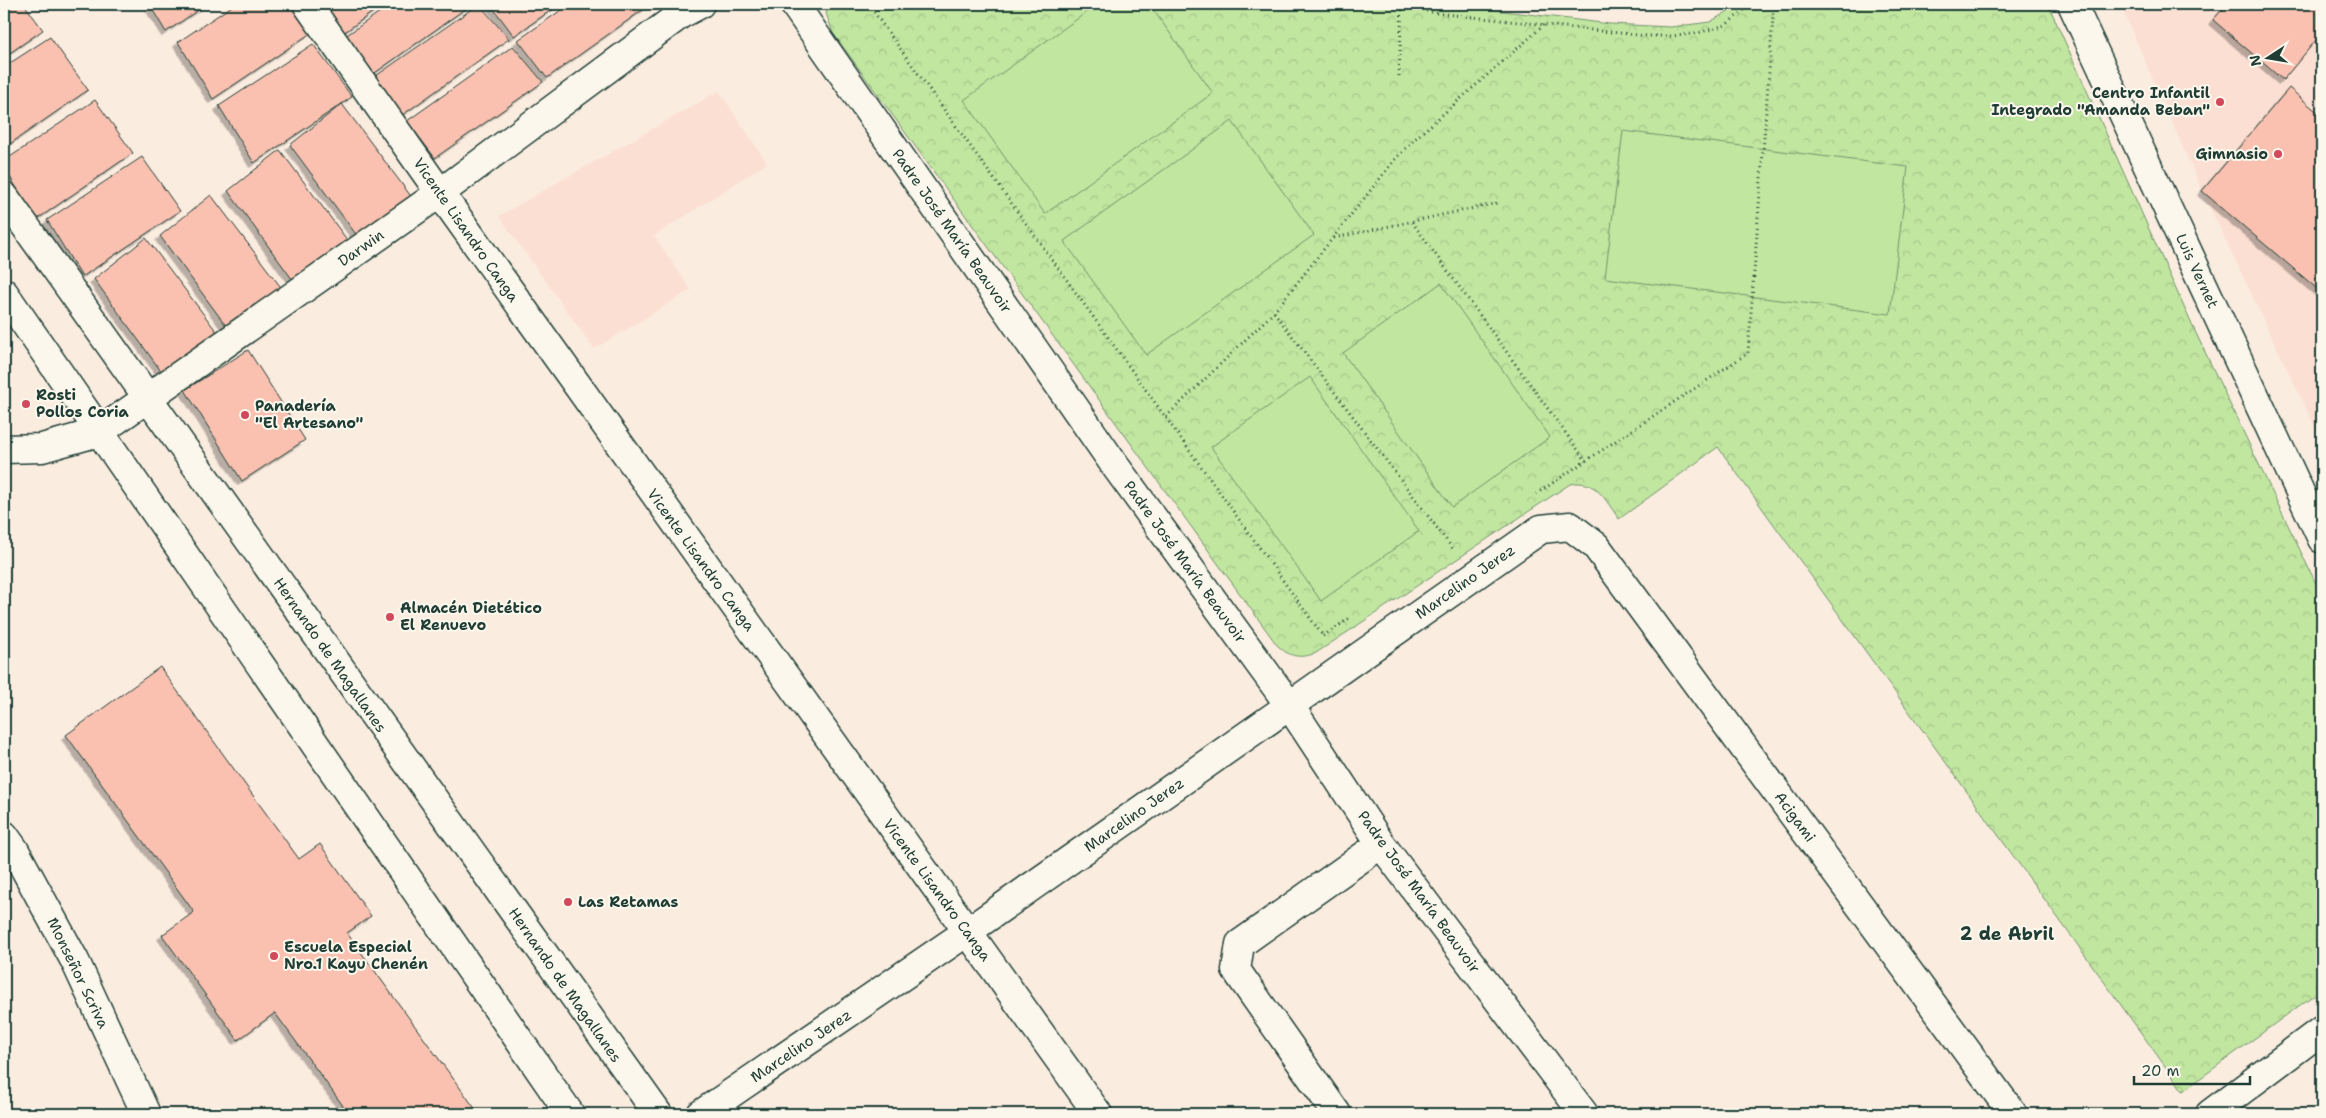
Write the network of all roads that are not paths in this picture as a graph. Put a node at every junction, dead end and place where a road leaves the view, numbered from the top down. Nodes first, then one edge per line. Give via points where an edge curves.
1 (307, 4) edge
2 (794, 4) edge
3 (2072, 4) edge
4 (684, 6) edge
5 (440, 193) junction
6 (4, 196) edge
7 (4, 293) edge
8 (147, 399) junction
9 (99, 432) junction
10 (4, 449) edge
11 (1570, 526) joint
12 (2322, 539) edge
13 (1290, 706) junction
14 (4, 835) edge
15 (1381, 844) junction
16 (967, 932) junction
17 (2322, 1030) edge
18 (146, 1114) edge
19 (570, 1114) edge
20 (658, 1114) edge
21 (700, 1114) edge
22 (1098, 1114) edge
23 (1337, 1114) edge
24 (1584, 1114) edge
25 (2013, 1114) edge
26 (2210, 1114) edge

1 - 5 street, Vicente Lisandro Canga
2 - 13 street, Padre José María Beauvoir via 1116,467
3 - 12 street, Luis Vernet
4 - 5 street, Darwin
5 - 8 street, Darwin
5 - 16 street, Vicente Lisandro Canga
6 - 8 street, Hernando de Magallanes
7 - 9 street
8 - 9 street, Darwin
8 - 20 street, Hernando de Magallanes
9 - 10 street, Darwin via 42,448
9 - 19 street
11 - 13 street, Marcelino Jerez via 1541,529
11 - 25 street, Acigami via 1596,546
13 - 15 street, Padre José María Beauvoir
13 - 16 street, Marcelino Jerez
14 - 18 street, Monseñor Scriva via 75,961
15 - 23 street via 1240,944 1236,970
15 - 24 street, Padre José María Beauvoir
16 - 21 street, Marcelino Jerez
16 - 22 street, Vicente Lisandro Canga
17 - 26 street

